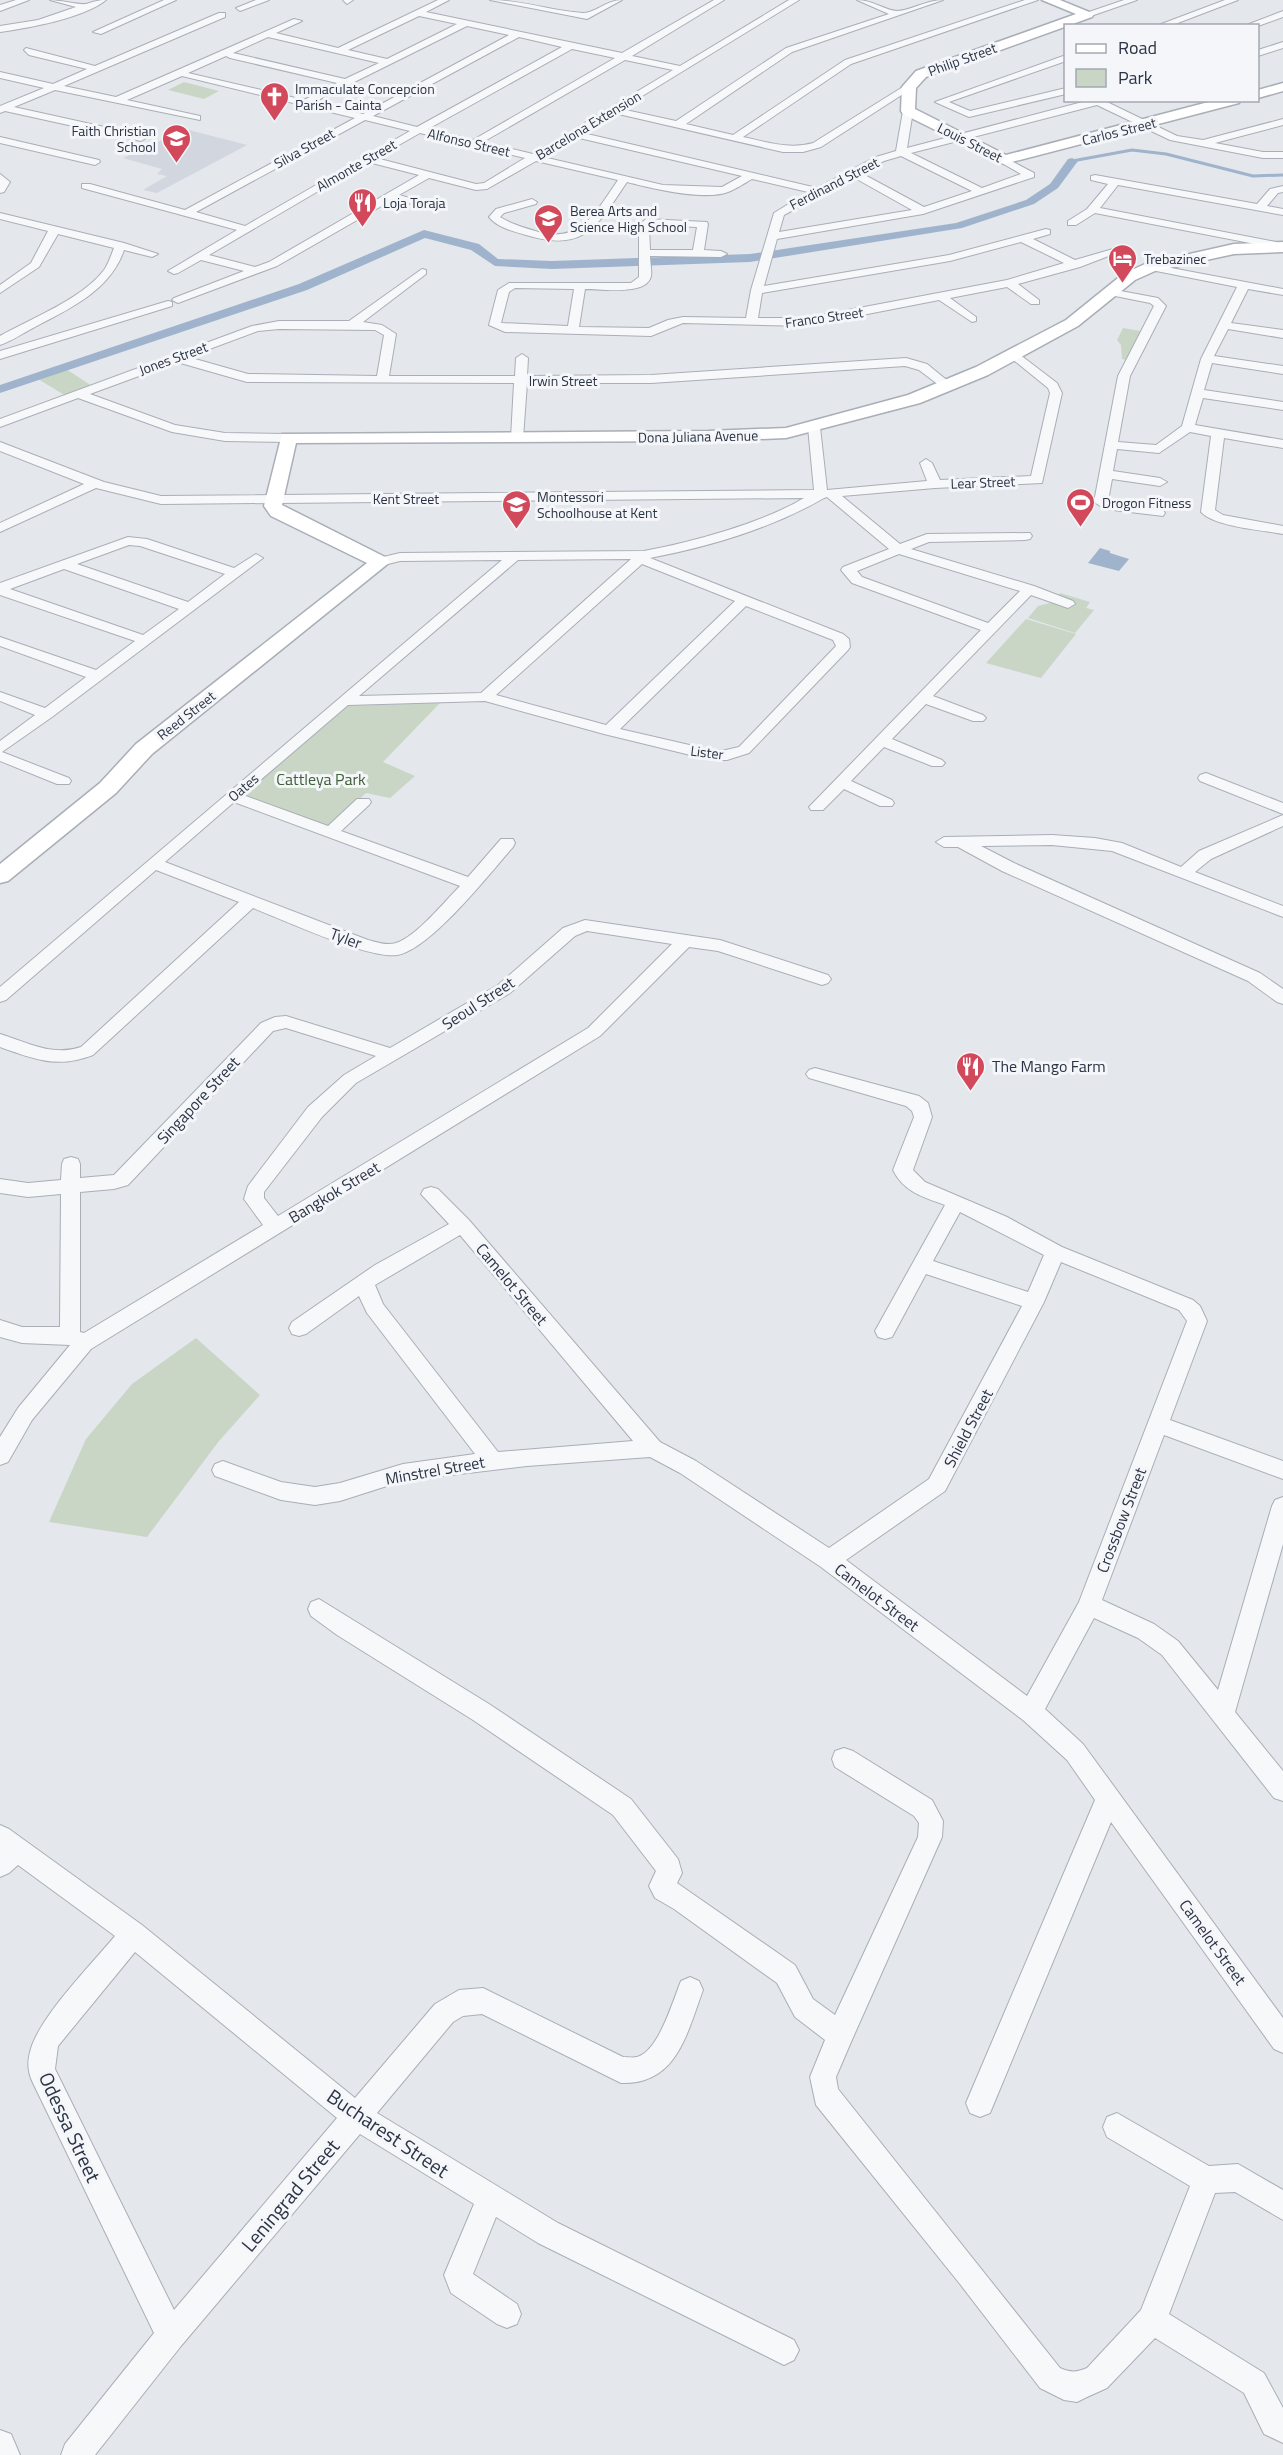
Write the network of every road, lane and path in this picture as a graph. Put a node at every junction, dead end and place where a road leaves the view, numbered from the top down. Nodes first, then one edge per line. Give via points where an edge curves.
1 (25, 0) edge
2 (54, 0) edge
3 (102, 0) edge
4 (172, 0) edge
5 (260, 0) edge
6 (445, 0) edge
7 (494, 0) edge
8 (618, 0) edge
9 (720, 0) edge
10 (795, 0) edge
11 (861, 0) edge
12 (939, 0) edge
13 (1034, 0) edge
14 (1048, 0) edge
15 (1234, 0) edge
16 (1127, 1) edge
17 (86, 7) junction
18 (0, 8) edge
19 (240, 8) dead end
20 (417, 13) junction
21 (897, 14) junction
22 (1088, 14) junction
23 (1283, 14) edge
24 (222, 15) dead end
25 (297, 21) dead end
26 (467, 23) junction
27 (1166, 24) edge
28 (1254, 24) edge
29 (0, 29) edge
30 (98, 32) dead end
31 (518, 34) junction
32 (270, 35) dead end
33 (572, 45) junction
34 (1283, 45) edge
35 (29, 50) dead end
36 (338, 51) junction
37 (1259, 52) edge
38 (230, 55) dead end
39 (625, 57) junction
40 (1064, 58) edge
41 (389, 62) junction
42 (97, 69) junction
43 (682, 69) junction
44 (0, 75) edge
45 (186, 75) dead end
46 (348, 83) junction
47 (53, 87) junction
48 (909, 87) junction
49 (1283, 87) edge
50 (1064, 90) edge
51 (1259, 93) edge
52 (116, 101) junction
53 (1097, 102) edge
54 (1103, 102) edge
55 (1227, 102) edge
56 (305, 104) junction
57 (1, 108) edge
58 (612, 110) junction
59 (908, 111) junction
60 (362, 117) junction
61 (196, 118) dead end
62 (1283, 122) edge
63 (677, 125) junction
64 (1145, 125) junction
65 (418, 130) junction
66 (573, 133) junction
67 (957, 136) junction
68 (141, 138) dead end
69 (735, 138) junction
70 (0, 140) edge
71 (475, 143) junction
72 (1201, 143) junction
73 (901, 152) junction
74 (1283, 155) edge
75 (533, 157) junction
76 (367, 159) junction
77 (1004, 160) junction
78 (95, 162) dead end
79 (853, 173) junction
80 (427, 175) junction
81 (750, 176) junction
82 (0, 177) edge
83 (1095, 178) dead end
84 (623, 180) junction
85 (1115, 182) junction
86 (86, 186) dead end
87 (1283, 189) edge
88 (0, 190) edge
89 (817, 191) junction
90 (982, 192) junction
91 (390, 196) junction
92 (532, 202) dead end
93 (419, 204) dead end
94 (1259, 207) junction
95 (1094, 210) junction
96 (923, 211) junction
97 (1283, 212) edge
98 (186, 213) junction
99 (0, 216) edge
100 (1072, 223) dead end
101 (55, 229) junction
102 (245, 229) junction
103 (1046, 232) dead end
104 (773, 236) junction
105 (1024, 239) junction
106 (120, 245) junction
107 (1280, 246) edge
108 (1113, 252) dead end
109 (698, 253) junction
110 (152, 254) dead end
111 (721, 254) dead end
112 (199, 256) junction
113 (644, 260) junction
114 (1076, 265) junction
115 (1150, 267) junction
116 (174, 271) dead end
117 (257, 271) junction
118 (422, 272) dead end
119 (1009, 283) junction
120 (1244, 285) junction
121 (580, 286) junction
122 (0, 290) edge
123 (757, 290) junction
124 (1110, 292) junction
125 (1283, 292) edge
126 (942, 297) junction
127 (1035, 302) dead end
128 (972, 319) dead end
129 (751, 322) junction
130 (352, 325) junction
131 (1223, 325) junction
132 (573, 330) junction
133 (658, 330) junction
134 (1283, 334) edge
135 (0, 341) edge
136 (658, 347) dead end
137 (0, 355) edge
138 (1015, 355) junction
139 (174, 357) junction
140 (522, 358) dead end
141 (1207, 359) junction
142 (1283, 370) edge
143 (382, 380) junction
144 (520, 380) junction
145 (948, 386) junction
146 (76, 393) junction
147 (1197, 393) junction
148 (1283, 406) edge
149 (0, 423) edge
150 (814, 428) junction
151 (1188, 428) junction
152 (1218, 433) junction
153 (288, 438) junction
154 (517, 438) junction
155 (1283, 444) edge
156 (0, 446) edge
157 (1113, 446) junction
158 (926, 463) dead end
159 (1106, 474) junction
160 (1160, 482) dead end
161 (97, 483) junction
162 (935, 484) junction
163 (825, 494) junction
164 (274, 499) junction
165 (1158, 513) dead end
166 (0, 528) edge
167 (1283, 530) edge
168 (1025, 536) dead end
169 (899, 550) junction
170 (515, 556) junction
171 (642, 557) junction
172 (256, 558) dead end
173 (380, 562) junction
174 (63, 564) junction
175 (236, 573) junction
176 (0, 589) edge
177 (1029, 589) junction
178 (745, 599) junction
179 (1068, 604) dead end
180 (188, 607) junction
181 (990, 628) junction
182 (145, 640) junction
183 (0, 641) edge
184 (98, 676) junction
185 (0, 696) edge
186 (485, 697) junction
187 (923, 698) junction
188 (344, 701) junction
189 (47, 714) junction
190 (978, 718) dead end
191 (609, 731) junction
192 (882, 740) junction
193 (0, 748) edge
194 (0, 756) edge
195 (937, 763) dead end
196 (1206, 778) dead end
197 (63, 781) dead end
198 (842, 782) junction
199 (232, 796) junction
200 (363, 802) dead end
201 (886, 803) dead end
202 (817, 807) dead end
203 (1283, 809) edge
204 (1283, 820) edge
205 (330, 832) junction
206 (507, 843) dead end
207 (153, 863) junction
208 (1185, 872) junction
209 (0, 876) edge
210 (471, 884) junction
211 (251, 901) junction
212 (1283, 912) edge
213 (685, 941) junction
214 (822, 980) dead end
215 (0, 996) edge
216 (1283, 998) edge
217 (0, 1040) edge
218 (394, 1055) junction
219 (815, 1074) dead end
220 (71, 1164) dead end
221 (0, 1186) edge
222 (72, 1187) junction
223 (431, 1194) dead end
224 (956, 1202) junction
225 (462, 1225) junction
226 (276, 1228) junction
227 (1055, 1252) junction
228 (921, 1265) junction
229 (364, 1284) junction
230 (1034, 1302) junction
231 (0, 1328) edge
232 (299, 1328) dead end
233 (885, 1331) dead end
234 (77, 1339) junction
235 (1158, 1424) junction
236 (652, 1448) junction
237 (0, 1456) edge
238 (492, 1460) junction
239 (223, 1470) dead end
240 (1283, 1470) edge
241 (1283, 1506) edge
242 (829, 1560) junction
243 (1089, 1605) junction
244 (319, 1610) dead end
245 (1031, 1712) junction
246 (1223, 1712) junction
247 (844, 1760) dead end
248 (1283, 1790) edge
249 (1109, 1797) junction
250 (5, 1851) edge
251 (133, 1934) junction
252 (690, 1990) dead end
253 (840, 2035) junction
254 (1283, 2040) edge
255 (980, 2103) dead end
256 (356, 2116) junction
257 (1117, 2127) dead end
258 (1206, 2180) junction
259 (490, 2199) junction
260 (1283, 2206) edge
261 (507, 2314) dead end
262 (1152, 2320) junction
263 (171, 2336) junction
264 (784, 2350) dead end
265 (1283, 2428) edge
266 (0, 2445) edge
267 (5, 2455) edge
268 (76, 2455) edge

1 - 18 street
2 - 17 street
3 - 17 street
4 - 30 street
5 - 19 street
6 - 20 street
7 - 8 street via 587,15
9 - 39 street
10 - 43 street, Barcelona Extension
11 - 21 street
12 - 21 street
13 - 69 street via 848,62
14 - 22 street
15 - 27 street
16 - 22 street, Philip Street
17 - 29 street via 27,26
20 - 26 street
20 - 36 street
21 - 63 street via 789,50
22 - 48 street, Philip Street via 935,68 921,74
23 - 28 street
24 - 42 street
25 - 52 street
26 - 31 street
26 - 41 street
31 - 33 street
31 - 60 street, Silva Street
32 - 36 street
33 - 39 street
33 - 65 street, Almonte Street
34 - 37 street
35 - 42 street
36 - 41 street
38 - 46 street
39 - 43 street
39 - 71 street
40 - 50 street via 940,102 968,114
41 - 46 street
42 - 47 street
43 - 58 street, Barcelona Extension
44 - 47 street
45 - 56 street, Alfonso Street
46 - 56 street
47 - 52 street
47 - 57 street
48 - 59 street, Philip Street
48 - 69 street via 810,147 783,149
49 - 51 street
52 - 61 street
53 - 67 street, Ferdinand Street
54 - 64 street
55 - 64 street, Carlos Street
56 - 60 street, Alfonso Street
57 - 68 street
58 - 63 street
58 - 66 street, Barcelona Extension
59 - 67 street, Louis Street
59 - 73 street, Philip Street
60 - 65 street, Alfonso Street
60 - 98 street, Silva Street via 275,160
62 - 72 street
63 - 69 street
64 - 72 street via 1168,136
64 - 77 street, Carlos Street
65 - 71 street, Alfonso Street
65 - 76 street, Almonte Street
66 - 75 street, Barcelona Extension
66 - 81 street
67 - 73 street, Ferdinand Street
67 - 77 street, Louis Street
70 - 78 street
71 - 75 street, Alfonso Street
72 - 74 street
73 - 79 street, Ferdinand Street
73 - 90 street
75 - 80 street, Barcelona Extension via 481,188
75 - 84 street, Alfonso Street
76 - 80 street, Barcelona Extension
76 - 102 street, Almonte Street
77 - 90 street, Louis Street via 1030,175
79 - 89 street, Ferdinand Street
79 - 96 street
80 - 91 street
81 - 84 street, Alfonso Street via 724,190 713,191 663,188
81 - 89 street
82 - 88 street via 5,182
83 - 85 street
84 - 92 street via 587,230 574,236 542,237 494,217 500,211
85 - 94 street via 1142,182
85 - 95 street
86 - 98 street
87 - 94 street via 1274,191
89 - 104 street, Ferdinand Street via 779,213
90 - 96 street
91 - 93 street
91 - 117 street
94 - 97 street
95 - 100 street
95 - 107 street
96 - 104 street
98 - 102 street
99 - 101 street
101 - 106 street
101 - 122 street via 35,265
102 - 112 street, Almonte Street
103 - 105 street
104 - 123 street, Ferdinand Street
105 - 114 street
105 - 123 street via 950,258
106 - 110 street
106 - 135 street via 109,270 98,282
107 - 115 street, Dona Juliana Avenue via 1218,252
108 - 114 street, Franco Street
109 - 111 street
109 - 113 street
109 - 113 street via 703,224 651,221 644,225
112 - 116 street, Almonte Street
112 - 117 street
113 - 121 street via 644,281 635,286
114 - 119 street, Franco Street
115 - 120 street
115 - 124 street, Dona Juliana Avenue
117 - 137 street via 173,302
118 - 130 street
119 - 126 street, Franco Street
119 - 127 street
120 - 125 street
120 - 131 street
121 - 132 street
121 - 132 street, Franco Street via 508,287 495,325
123 - 129 street, Ferdinand Street
124 - 138 street, Dona Juliana Avenue via 1072,323
124 - 157 street via 1160,304 1124,376
126 - 128 street
126 - 129 street, Franco Street via 806,322
129 - 133 street, Franco Street via 683,320
130 - 139 street, Jones Street via 268,326
130 - 143 street, Jones Street via 378,327 390,334
131 - 134 street
131 - 141 street
132 - 133 street, Franco Street
133 - 136 street
138 - 145 street, Dona Juliana Avenue
138 - 162 street, Lear Street via 1053,386 1056,393 1037,480
139 - 143 street, Irwin Street via 247,378
139 - 146 street, Jones Street
140 - 144 street
141 - 142 street
141 - 147 street
143 - 144 street, Irwin Street
144 - 145 street, Irwin Street via 651,379 905,357
144 - 154 street
145 - 150 street, Dona Juliana Avenue
146 - 149 street, Jones Street
146 - 153 street, Dona Juliana Avenue via 172,428 225,437
147 - 148 street
147 - 151 street
150 - 154 street, Dona Juliana Avenue via 762,435
150 - 163 street
151 - 152 street
151 - 157 street via 1159,449
152 - 155 street
152 - 167 street via 1208,512 1219,518
153 - 154 street, Dona Juliana Avenue
153 - 164 street
156 - 161 street, Kent Street
157 - 159 street
158 - 162 street
159 - 160 street
159 - 165 street via 1101,502
161 - 164 street, Kent Street via 161,500
161 - 166 street
162 - 163 street, Lear Street
163 - 164 street, Kent Street
163 - 169 street
163 - 171 street via 790,512 683,548
164 - 173 street via 273,506 278,512
168 - 169 street via 927,538
169 - 177 street
169 - 181 street via 848,570 857,580
170 - 171 street
170 - 173 street via 400,557
170 - 188 street, Oates
171 - 178 street, Lister
171 - 186 street
172 - 175 street
173 - 209 street, Reed Street via 144,749 108,788
174 - 175 street via 128,541 142,542
174 - 176 street
174 - 180 street
175 - 180 street
176 - 182 street
177 - 179 street
177 - 181 street
178 - 191 street
178 - 191 street, Lister via 838,637 843,647 736,754 711,755
180 - 182 street
181 - 187 street
182 - 184 street
183 - 184 street
184 - 189 street
185 - 189 street
186 - 188 street, Lister
186 - 191 street, Lister
187 - 190 street
187 - 192 street
188 - 199 street, Oates
189 - 193 street
192 - 195 street
192 - 198 street
194 - 197 street
196 - 203 street
198 - 201 street
198 - 202 street
199 - 205 street
199 - 207 street, Oates
200 - 205 street
204 - 208 street via 1205,855
205 - 210 street
206 - 210 street, Tyler
207 - 211 street, Tyler
207 - 215 street, Oates
208 - 212 street
208 - 216 street via 1100,843 952,842 1254,977
210 - 211 street, Tyler via 409,944 394,950 362,944
211 - 217 street via 87,1051 67,1059 56,1058
213 - 214 street, Seoul Street via 720,946
213 - 218 street, Seoul Street via 595,926 577,928 504,989
213 - 226 street, Bangkok Street via 594,1032
218 - 222 street, Singapore Street via 294,1023 274,1023 126,1176 114,1182
218 - 226 street, Seoul Street via 350,1079 332,1095 258,1183 254,1199
219 - 224 street via 912,1101 921,1108 923,1117 903,1170 905,1176 910,1183
220 - 222 street
221 - 222 street, Singapore Street via 28,1190
222 - 234 street
223 - 225 street, Camelot Street
224 - 227 street
224 - 228 street
225 - 229 street
225 - 236 street, Camelot Street
226 - 234 street, Bangkok Street
227 - 230 street, Shield Street
227 - 235 street, Crossbow Street via 1186,1305 1193,1312 1197,1321
228 - 230 street
228 - 233 street
229 - 232 street
229 - 238 street via 374,1308
230 - 242 street, Shield Street via 937,1485
231 - 234 street via 10,1334
234 - 237 street, Bangkok Street
235 - 240 street
235 - 243 street, Crossbow Street
236 - 238 street, Minstrel Street
236 - 242 street, Camelot Street via 688,1467
238 - 239 street, Minstrel Street via 400,1473 331,1496 301,1495
241 - 246 street
242 - 245 street, Camelot Street
243 - 245 street, Crossbow Street
243 - 246 street via 1146,1631 1170,1648
244 - 253 street via 622,1807 669,1867 662,1886 786,1974 804,2008
245 - 249 street, Camelot Street via 1075,1752
246 - 248 street
247 - 253 street via 924,1808 931,1821 930,1837
249 - 254 street, Camelot Street
249 - 255 street
250 - 251 street, Bucharest Street
251 - 256 street, Bucharest Street
251 - 263 street, Odessa Street via 49,2037 40,2061 42,2074
252 - 256 street, Leningrad Street via 664,2050 655,2062 634,2073 483,2001 459,2003 444,2013
253 - 262 street via 823,2077 826,2095 1050,2378 1077,2387 1097,2378
256 - 259 street, Bucharest Street
256 - 263 street, Leningrad Street
257 - 258 street
258 - 260 street via 1238,2178
258 - 262 street
259 - 261 street via 458,2276 461,2283
259 - 264 street, Bucharest Street via 548,2233
262 - 265 street via 1254,2383 1275,2422
263 - 268 street, Leningrad Street
266 - 267 street

